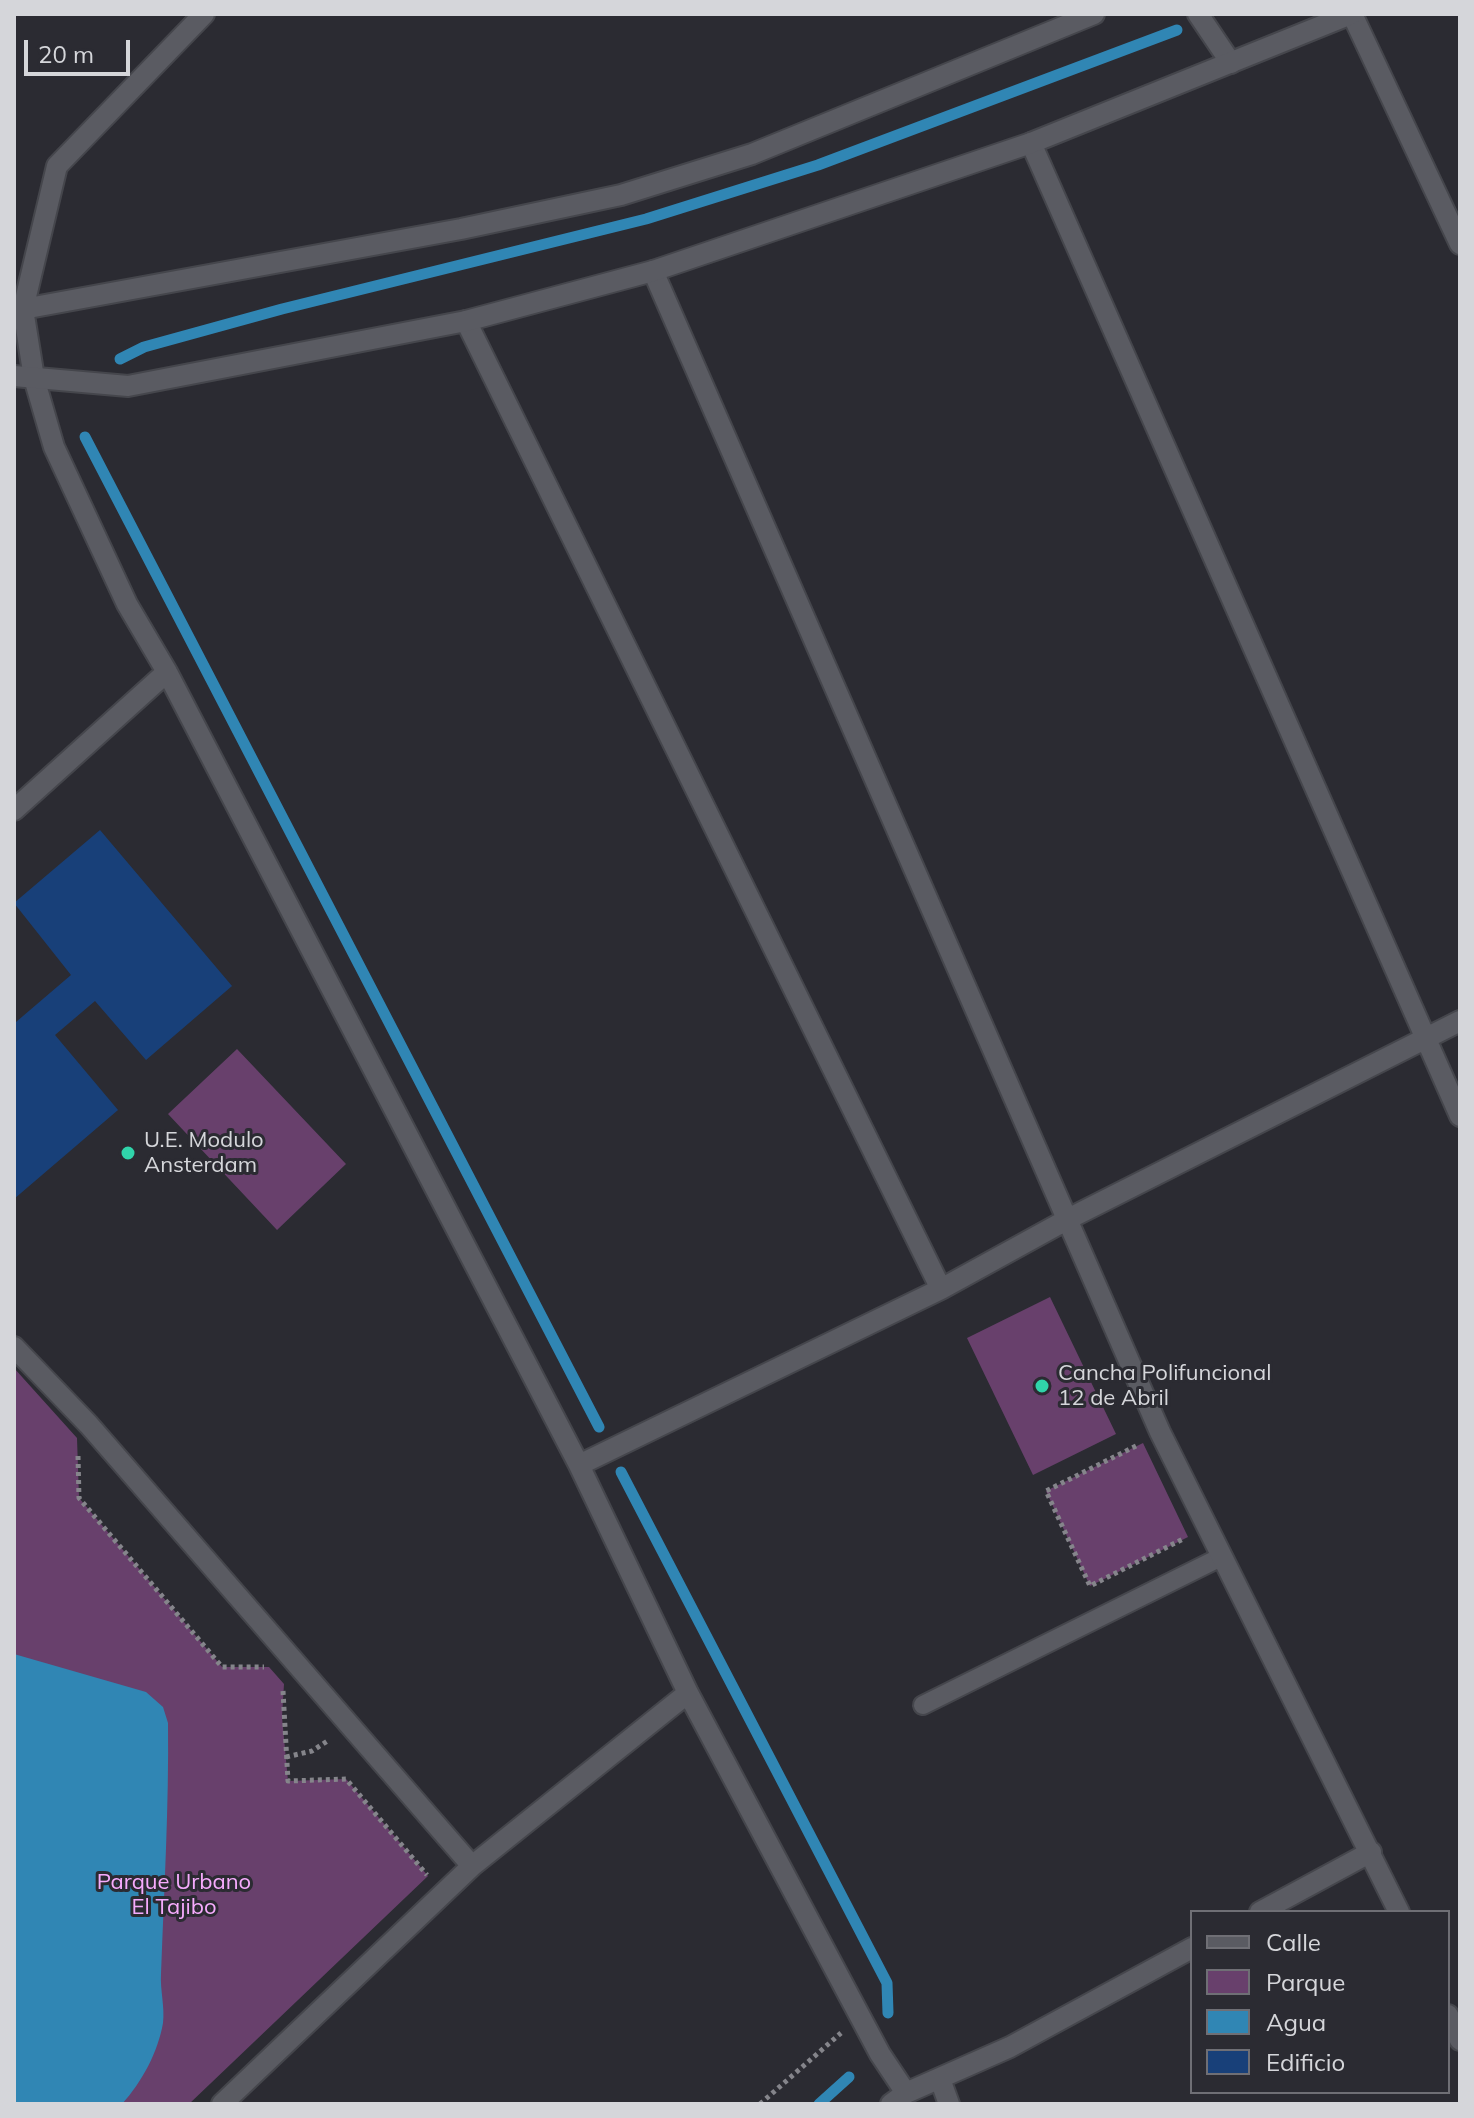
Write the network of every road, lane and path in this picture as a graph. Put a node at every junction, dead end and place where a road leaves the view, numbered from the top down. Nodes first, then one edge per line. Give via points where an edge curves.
1 (204, 14) edge
2 (1094, 14) edge
3 (1198, 14) edge
4 (1352, 14) edge
5 (1231, 63) junction
6 (1031, 143) junction
7 (1460, 244) edge
8 (653, 271) junction
9 (18, 312) edge
10 (466, 321) junction
11 (24, 377) edge
12 (167, 672) junction
13 (14, 810) edge
14 (1460, 1021) edge
15 (1423, 1037) junction
16 (1460, 1116) edge
17 (1070, 1218) junction
18 (941, 1289) junction
19 (14, 1347) edge
20 (1143, 1443) dead end
21 (78, 1453) dead end
22 (579, 1465) junction
23 (1188, 1537) dead end
24 (1221, 1557) junction
25 (269, 1667) dead end
26 (284, 1684) dead end
27 (688, 1693) junction
28 (923, 1705) dead end
29 (350, 1726) junction
30 (286, 1757) junction
31 (1371, 1852) junction
32 (472, 1866) junction
33 (417, 1887) dead end
34 (1264, 1910) edge
35 (1398, 1910) edge
36 (1190, 1949) edge
37 (860, 2017) junction
38 (1450, 2019) edge
39 (1460, 2040) edge
40 (940, 2079) junction
41 (898, 2098) edge
42 (222, 2104) edge
43 (760, 2104) edge
44 (949, 2104) edge

1 - 9 street via 57,166
2 - 9 street via 752,154 621,195
3 - 5 street
4 - 5 street
4 - 7 street
5 - 6 street
6 - 8 street
6 - 15 street
8 - 10 street
8 - 17 street
9 - 11 street
10 - 11 street via 128,386
10 - 18 street
11 - 12 street via 127,604
12 - 13 street
12 - 22 street
14 - 15 street
15 - 16 street
15 - 17 street
17 - 18 street
17 - 24 street via 1160,1432
18 - 22 street
19 - 29 street via 89,1425
20 - 23 path via 1046,1491 1090,1586
21 - 25 path via 79,1498 222,1667
22 - 27 street
24 - 28 lane
24 - 31 street
26 - 30 path
27 - 32 street
27 - 37 street
29 - 30 path via 312,1751
29 - 32 street
30 - 33 path via 288,1781 346,1779 428,1876
31 - 34 street
31 - 35 street
32 - 42 street
36 - 40 street
37 - 41 street
37 - 43 path
38 - 39 street
40 - 41 street
40 - 44 street

